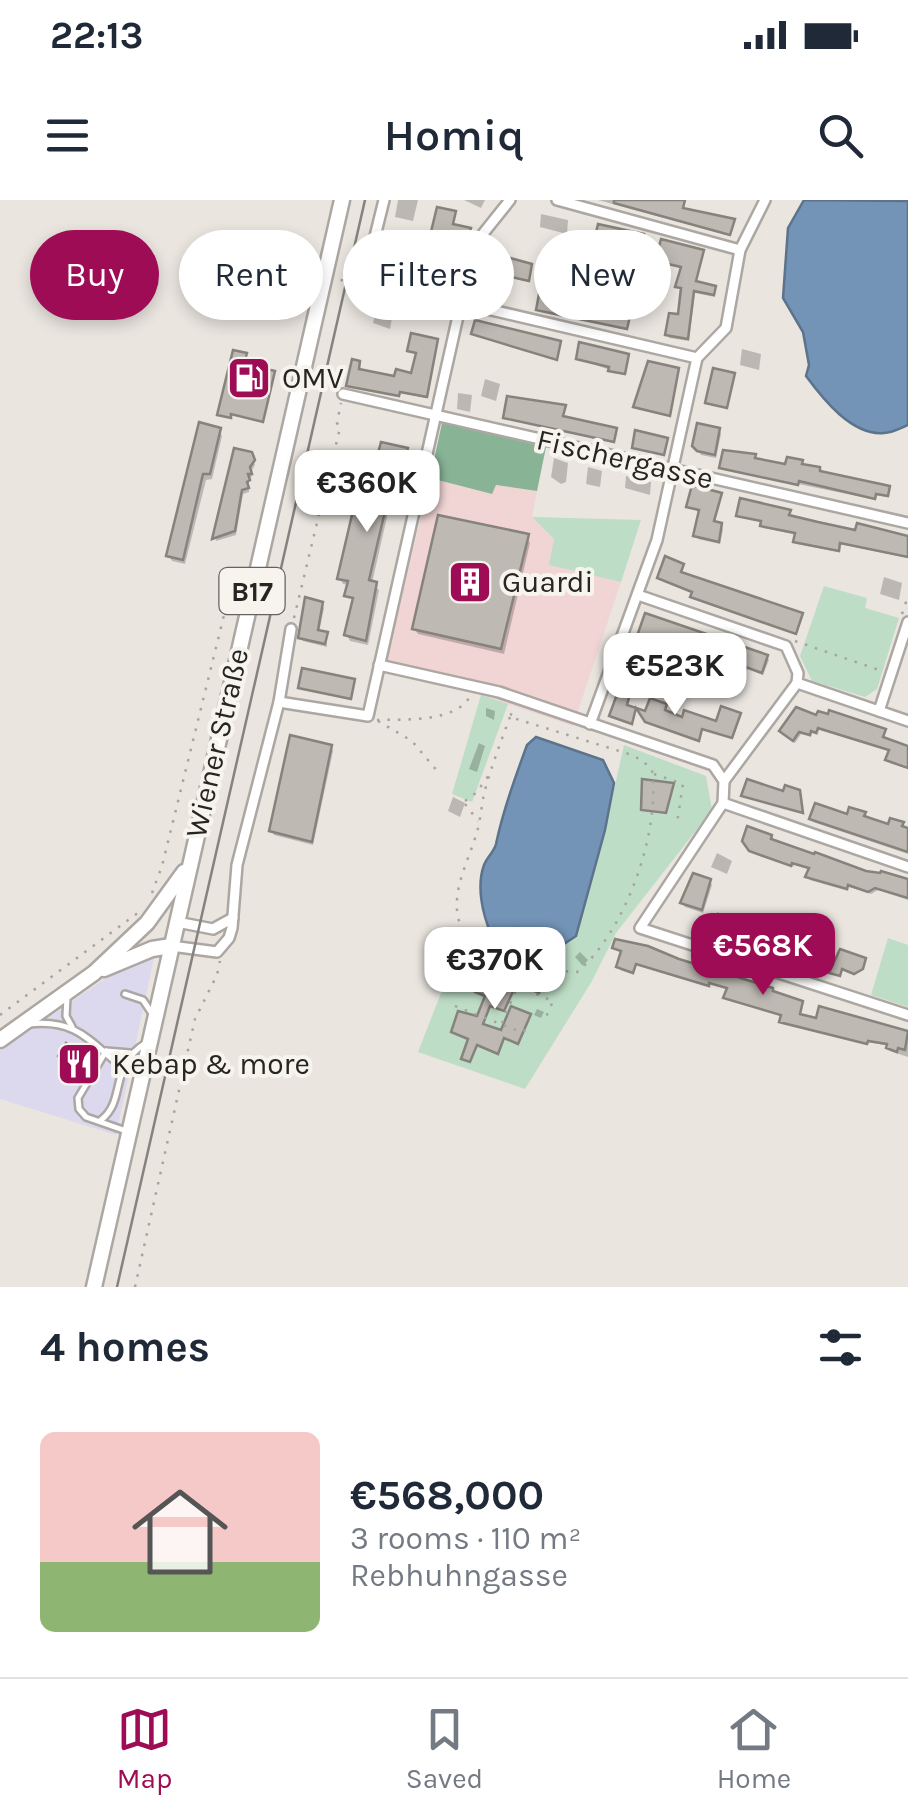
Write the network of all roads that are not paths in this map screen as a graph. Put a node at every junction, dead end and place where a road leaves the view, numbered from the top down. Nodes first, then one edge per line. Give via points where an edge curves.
1 (342, 200) edge
2 (384, 200) edge
3 (510, 200) edge
4 (558, 200) edge
5 (765, 200) edge
6 (377, 230) edge
7 (487, 230) edge
8 (740, 250) junction
9 (514, 316) edge
10 (455, 320) edge
11 (697, 358) junction
12 (342, 394) road end
13 (435, 414) junction
14 (672, 470) junction
15 (908, 522) edge
16 (638, 595) junction
17 (908, 622) edge
18 (291, 629) road end
19 (379, 665) junction
20 (797, 683) junction
21 (278, 702) junction
22 (880, 711) junction
23 (908, 721) edge
24 (590, 724) junction
25 (724, 780) junction
26 (722, 803) junction
27 (190, 863) junction
28 (908, 867) edge
29 (233, 918) junction
30 (177, 922) junction
31 (172, 946) junction
32 (94, 974) junction
33 (69, 990) junction
34 (125, 994) dead end
35 (908, 1015) edge
36 (154, 1017) junction
37 (21, 1025) junction
38 (72, 1027) junction
39 (0, 1040) edge
40 (148, 1042) junction
41 (106, 1051) junction
42 (130, 1053) junction
43 (123, 1068) junction
44 (100, 1121) junction
45 (129, 1132) junction
46 (94, 1287) edge

1 - 27 main road, Wiener Straße / B17
2 - 6 street
3 - 7 street
4 - 8 street
5 - 8 street
8 - 11 street via 726,328
9 - 11 street
10 - 13 street
11 - 14 street
12 - 13 street, Fischergasse
13 - 14 street, Fischergasse
13 - 19 street
14 - 15 street, Fischergasse
14 - 16 street
16 - 20 street via 786,646
16 - 24 street
17 - 22 street
18 - 21 street
19 - 21 street via 368,716
19 - 24 street
20 - 22 street
20 - 25 street
21 - 29 street via 236,865
22 - 23 street
24 - 25 street via 713,765
25 - 26 street
26 - 28 street
26 - 35 street via 640,928
27 - 30 main road, Wiener Straße / B17
27 - 32 main road via 146,923
29 - 30 street via 214,929
29 - 31 street via 217,952
30 - 31 main road, Wiener Straße / B17
31 - 32 main road
31 - 36 main road, Wiener Straße / B17
32 - 33 main road
33 - 37 main road
33 - 38 lane via 66,1016
34 - 36 lane via 142,1000
36 - 40 main road, Wiener Straße / B17
37 - 38 lane
37 - 39 main road
38 - 41 lane
40 - 42 lane
40 - 45 main road, Wiener Straße / B17
41 - 42 lane
41 - 43 lane
41 - 44 lane via 78,1098 86,1117
42 - 43 lane
43 - 44 lane via 110,1114
44 - 45 lane
45 - 46 main road, Wiener Straße / B17

